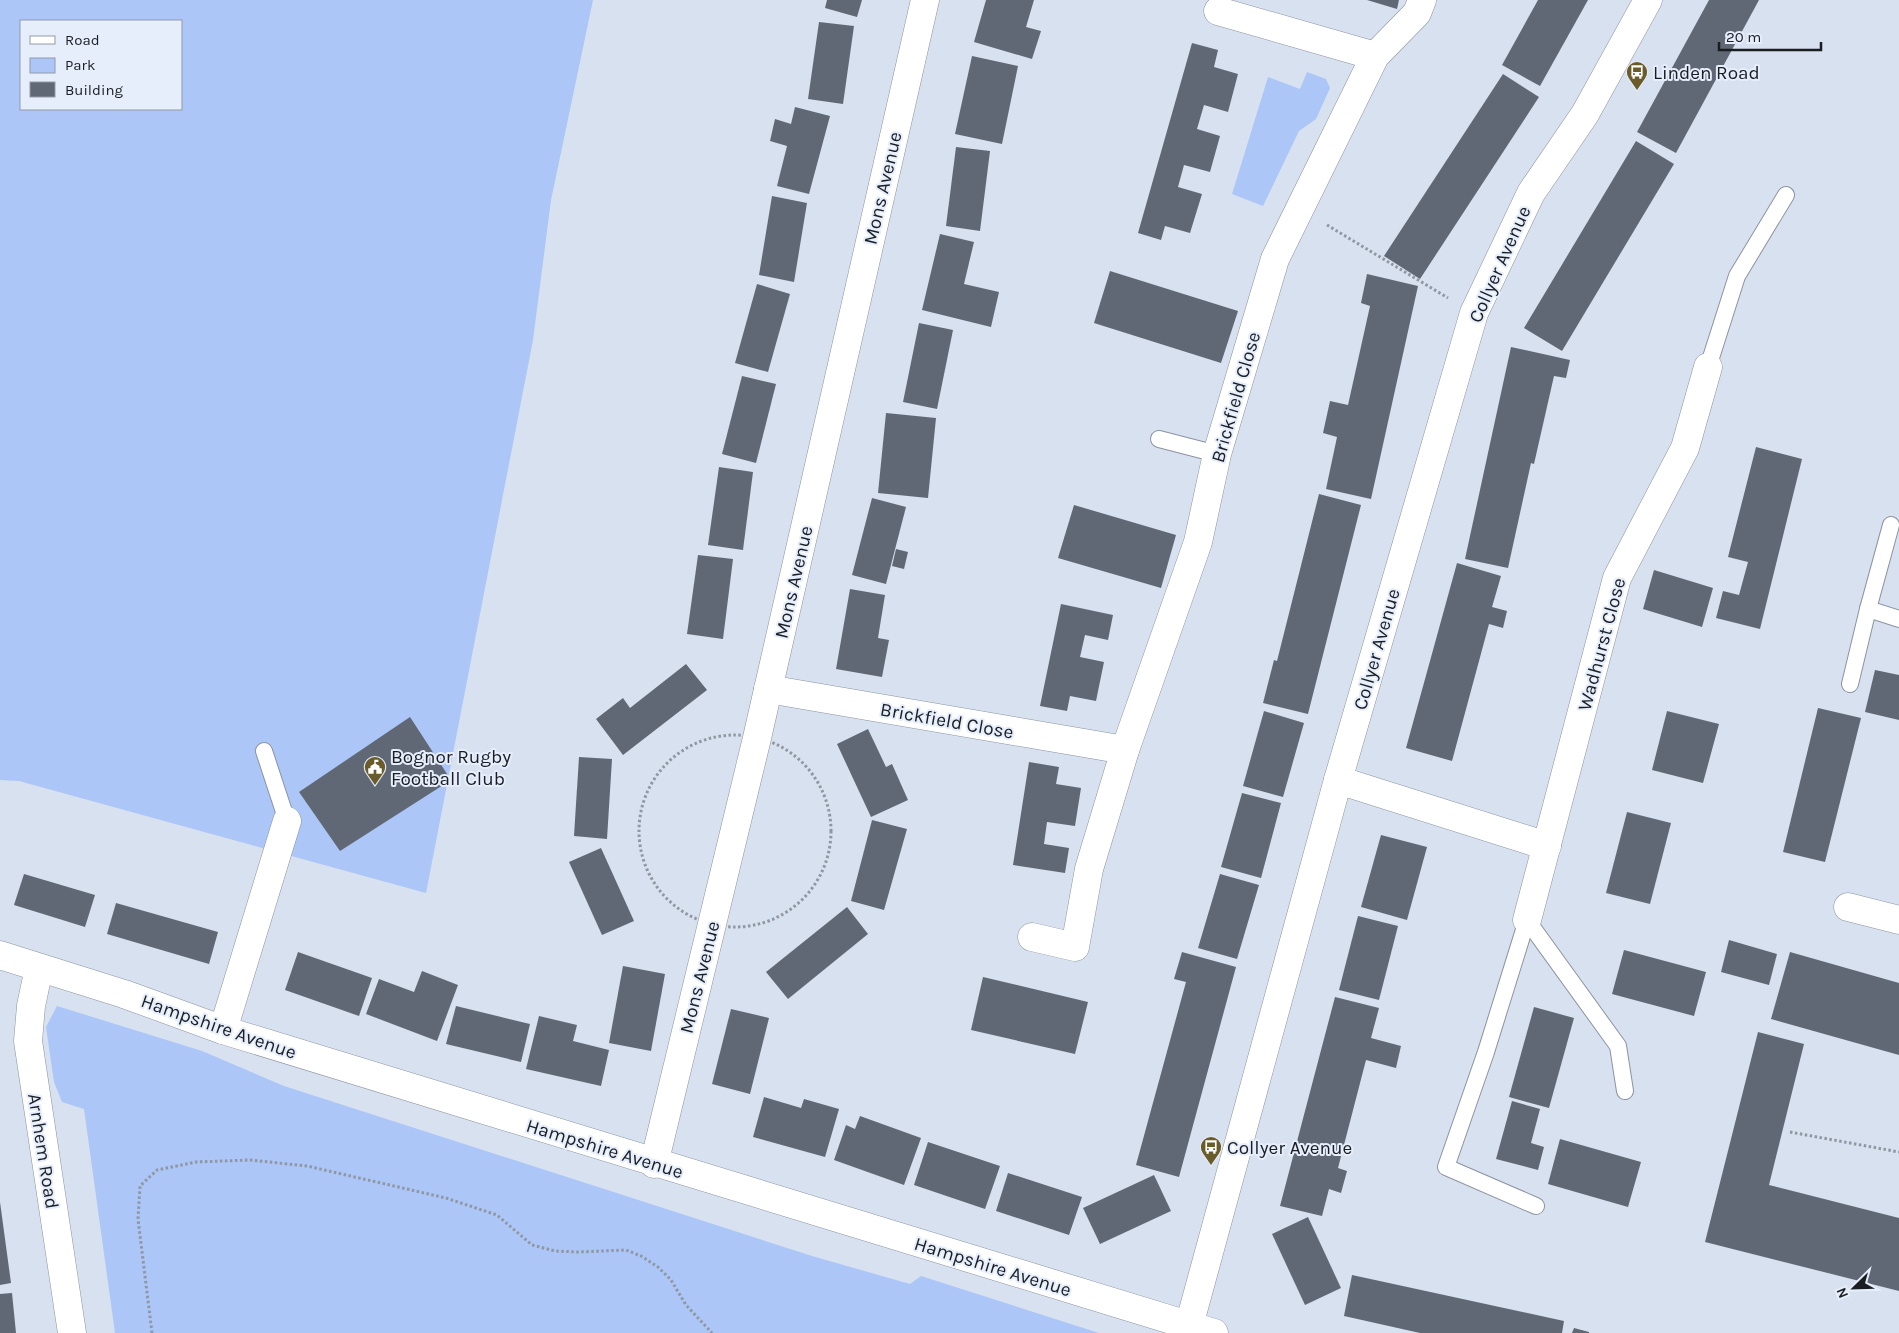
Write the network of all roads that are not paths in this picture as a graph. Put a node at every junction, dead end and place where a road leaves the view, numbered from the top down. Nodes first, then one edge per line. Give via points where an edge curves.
1 (925, 0) edge
2 (1422, 0) edge
3 (1648, 0) edge
4 (1218, 11) dead end
5 (1375, 56) junction
6 (1786, 195) dead end
7 (1708, 367) joint
8 (1159, 439) dead end
9 (1217, 454) junction
10 (1891, 525) dead end
11 (1868, 608) junction
12 (1899, 619) edge
13 (1850, 684) dead end
14 (768, 689) junction
15 (1125, 750) junction
16 (264, 751) dead end
17 (1338, 780) junction
18 (287, 821) joint
19 (1547, 846) junction
20 (1848, 907) dead end
21 (1527, 920) junction
22 (1899, 920) edge
23 (1032, 937) dead end
24 (0, 955) edge
25 (39, 968) junction
26 (223, 1030) junction
27 (1625, 1091) dead end
28 (654, 1164) junction
29 (1536, 1206) dead end
30 (1197, 1331) edge
31 (72, 1333) edge

1 - 14 street, Mons Avenue
2 - 5 street, Brickfield Close via 1417,13
3 - 17 street, Collyer Avenue via 1585,114 1532,193 1474,313
4 - 5 street
5 - 9 street, Brickfield Close via 1275,259
6 - 7 lane via 1737,276
7 - 19 street, Wadhurst Close via 1685,448 1617,578
8 - 9 lane
9 - 15 street, Brickfield Close via 1198,542
10 - 11 lane
11 - 12 lane
11 - 13 lane
14 - 15 street, Brickfield Close
14 - 28 street, Mons Avenue
15 - 23 street, Brickfield Close via 1089,869 1075,947
16 - 18 lane
17 - 19 street
17 - 30 street, Collyer Avenue
18 - 26 street
19 - 21 street, Wadhurst Close
20 - 22 street
21 - 27 lane via 1618,1046
21 - 29 lane via 1446,1167
24 - 25 street, Hampshire Avenue
25 - 26 street, Hampshire Avenue via 124,994
25 - 31 street, Arnhem Road via 28,1041
26 - 28 street, Hampshire Avenue
28 - 30 street, Hampshire Avenue

